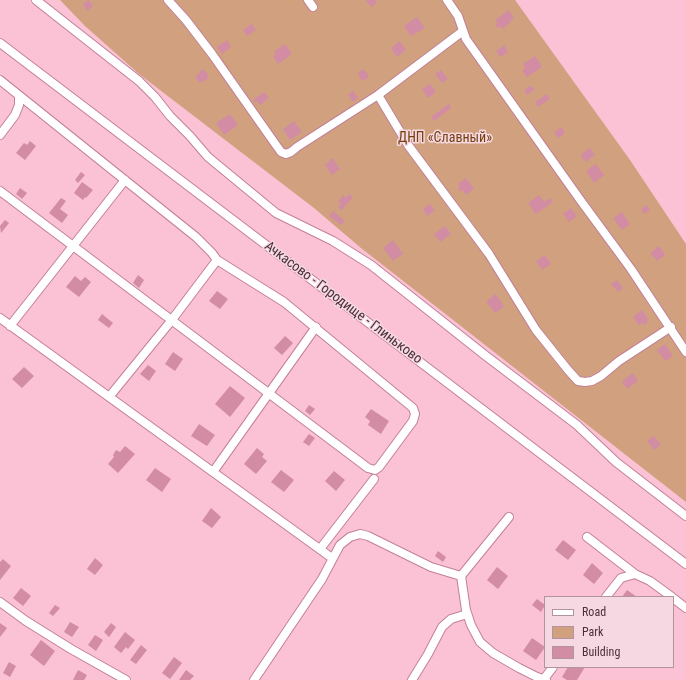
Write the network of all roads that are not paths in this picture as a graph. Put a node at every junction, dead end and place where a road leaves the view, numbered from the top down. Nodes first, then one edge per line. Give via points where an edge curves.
1 (36, 0) edge
2 (168, 0) edge
3 (447, 0) edge
4 (463, 31) junction
5 (0, 43) edge
6 (0, 80) edge
7 (378, 95) junction
8 (19, 96) junction
9 (0, 135) edge
10 (126, 180) junction
11 (0, 190) edge
12 (73, 246) junction
13 (217, 260) junction
14 (0, 318) edge
15 (171, 321) junction
16 (10, 326) junction
17 (316, 328) junction
18 (671, 328) junction
19 (686, 352) edge
20 (269, 394) junction
21 (109, 397) junction
22 (213, 472) junction
23 (374, 478) dead end
24 (686, 516) edge
25 (509, 517) dead end
26 (587, 537) dead end
27 (320, 549) junction
28 (332, 558) junction
29 (686, 564) edge
30 (635, 574) junction
31 (462, 576) junction
32 (607, 596) edge
33 (669, 596) edge
34 (674, 599) edge
35 (0, 602) edge
36 (686, 608) edge
37 (467, 614) junction
38 (552, 668) edge
39 (126, 680) edge
40 (254, 680) edge
41 (412, 680) edge
42 (545, 680) edge

1 - 24 street via 139,81 208,157 276,213 333,241 372,265 578,425 616,462
2 - 7 street via 212,54 281,152 291,152
3 - 4 street via 458,16
4 - 7 street
4 - 18 street via 466,39
5 - 29 street, Ачкасово - Городище - Глиньково
6 - 8 street
7 - 18 street via 408,145 489,254 536,330 578,381 592,381 601,376 619,361
8 - 9 street via 15,115
8 - 10 street
10 - 12 street
10 - 13 street via 196,237
11 - 12 street
12 - 15 street
12 - 16 street
13 - 15 street
13 - 17 street via 284,302
14 - 16 street
15 - 20 street
15 - 21 street
16 - 21 street
17 - 20 street
17 - 20 street via 413,408 413,421 375,470 368,468
18 - 19 street
20 - 22 street
21 - 22 street
22 - 27 street
23 - 27 street
25 - 31 street
26 - 30 street
27 - 28 street
28 - 31 street via 340,545 350,537 360,534 432,567
28 - 40 street via 322,579
30 - 32 street via 621,578
30 - 33 street via 650,581
31 - 37 street
34 - 36 street
35 - 39 street via 71,649
37 - 41 street via 451,619 442,627
37 - 42 street via 480,642 519,668
38 - 42 street

